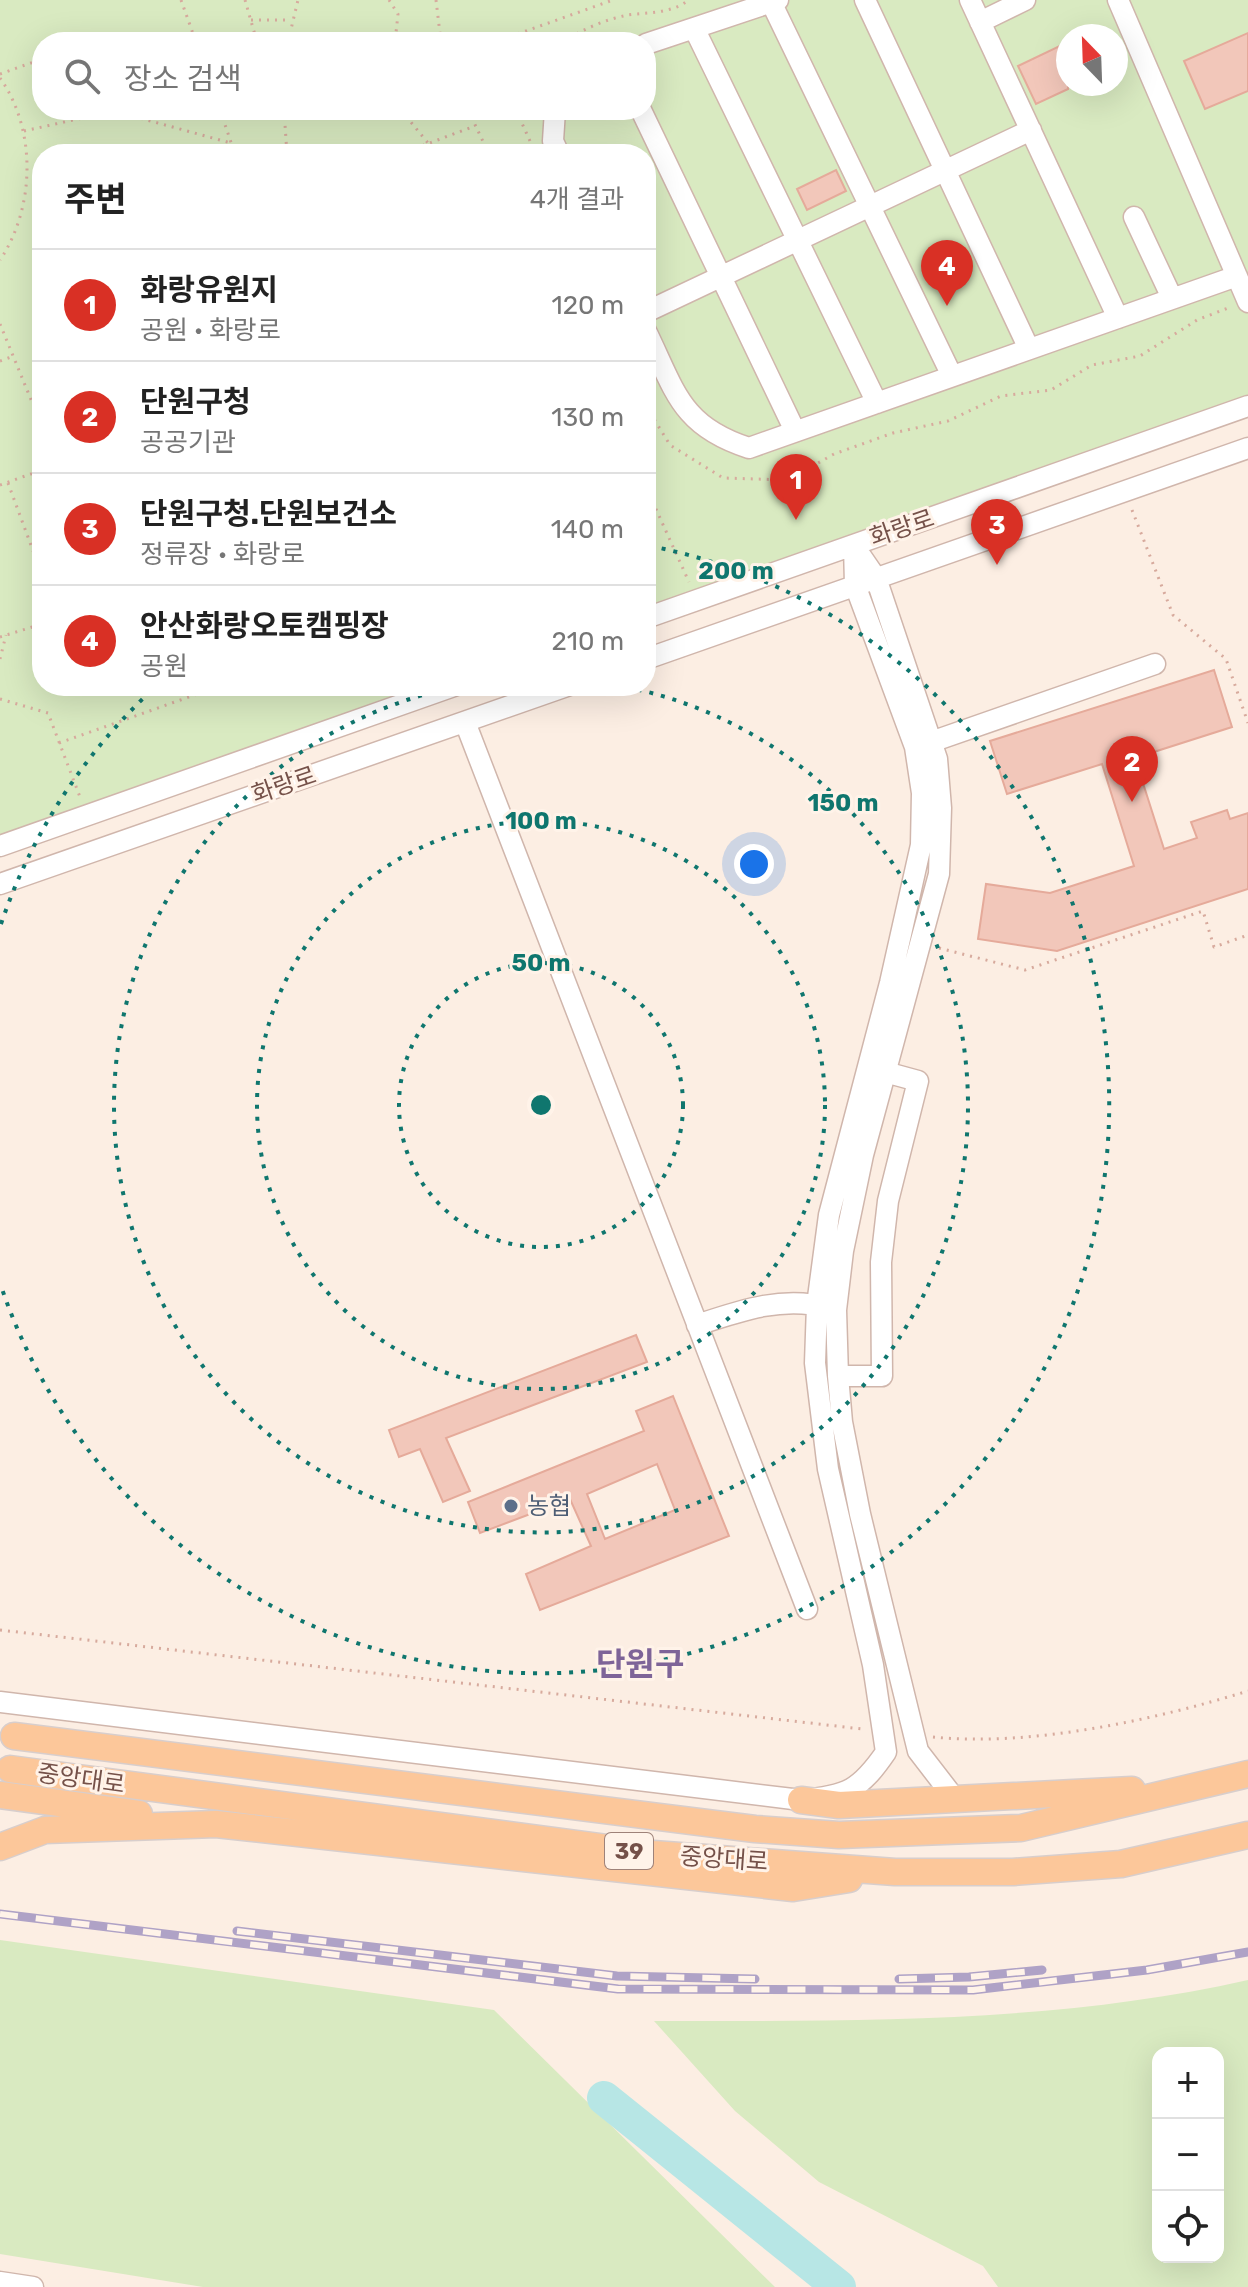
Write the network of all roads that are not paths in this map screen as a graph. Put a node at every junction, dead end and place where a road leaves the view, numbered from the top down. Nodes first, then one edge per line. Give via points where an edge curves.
1 (865, 0) edge
2 (970, 0) edge
3 (1025, 0) edge
4 (1118, 0) edge
5 (774, 1) edge
6 (980, 22) junction
7 (694, 28) junction
8 (656, 41) edge
9 (554, 120) edge
10 (646, 120) edge
11 (1031, 130) junction
12 (554, 144) edge
13 (945, 171) junction
14 (870, 206) junction
15 (1134, 217) dead end
16 (798, 241) junction
17 (721, 277) junction
18 (1244, 290) edge
19 (1172, 298) junction
20 (656, 307) edge
21 (1118, 318) junction
22 (1029, 349) junction
23 (656, 352) edge
24 (952, 376) junction
25 (877, 403) junction
26 (1248, 406) edge
27 (795, 431) junction
28 (1248, 448) edge
29 (854, 545) junction
30 (876, 578) junction
31 (855, 585) junction
32 (656, 614) edge
33 (656, 655) edge
34 (1155, 664) dead end
35 (426, 696) edge
36 (539, 696) edge
37 (465, 722) junction
38 (931, 742) junction
39 (0, 846) edge
40 (0, 884) edge
41 (885, 1072) junction
42 (826, 1307) junction
43 (697, 1325) junction
44 (838, 1376) junction
45 (807, 1609) dead end
46 (0, 1702) edge
47 (14, 1736) dead end
48 (10, 1769) dead end
49 (1248, 1774) edge
50 (1199, 1787) junction
51 (0, 1795) edge
52 (955, 1799) junction
53 (801, 1800) junction
54 (216, 1824) junction
55 (1248, 1835) edge
56 (0, 1847) edge
57 (895, 1872) junction
58 (0, 2282) edge
59 (33, 2287) edge

1 - 13 street
2 - 6 street
3 - 6 street
4 - 18 street
5 - 7 street
5 - 14 street
6 - 11 street
7 - 8 street
7 - 16 street
9 - 12 street
10 - 17 street
11 - 13 street
11 - 21 street
13 - 14 street
13 - 22 street
14 - 16 street
14 - 24 street
15 - 19 street
16 - 17 street
16 - 25 street
17 - 20 street
17 - 27 street
18 - 19 street
19 - 21 street
21 - 22 street
22 - 24 street
23 - 27 street via 685,411 717,438 749,448
24 - 25 street
25 - 27 street
26 - 29 street, 화랑로
28 - 30 street, 화랑로
29 - 30 street
29 - 31 street
29 - 32 street, 화랑로
30 - 31 street, 화랑로
30 - 38 street
31 - 33 street, 화랑로
31 - 42 street via 915,747 922,793 921,845 829,1215
34 - 38 street
35 - 39 street, 화랑로
36 - 37 street, 화랑로
37 - 40 street, 화랑로
37 - 43 street
38 - 41 street via 941,808 939,874
41 - 42 street
41 - 44 street via 918,1081 888,1201 881,1262 882,1376
42 - 43 street via 786,1303
42 - 44 street
42 - 53 street via 815,1363 828,1469 873,1665 886,1752 868,1780 839,1796
43 - 45 street
44 - 52 street via 860,1514 918,1751
46 - 53 street
47 - 50 main road, 중앙대로 / 39 via 755,1829 839,1835 1021,1828
48 - 57 main road, 중앙대로 / 39 via 653,1854
49 - 50 main road, 중앙대로 / 39
50 - 52 main road
51 - 54 main road
52 - 53 main road via 839,1805
54 - 56 main road via 45,1830
54 - 57 main road via 793,1888
55 - 57 main road, 중앙대로 / 39 via 1121,1864 1013,1872
58 - 59 street

